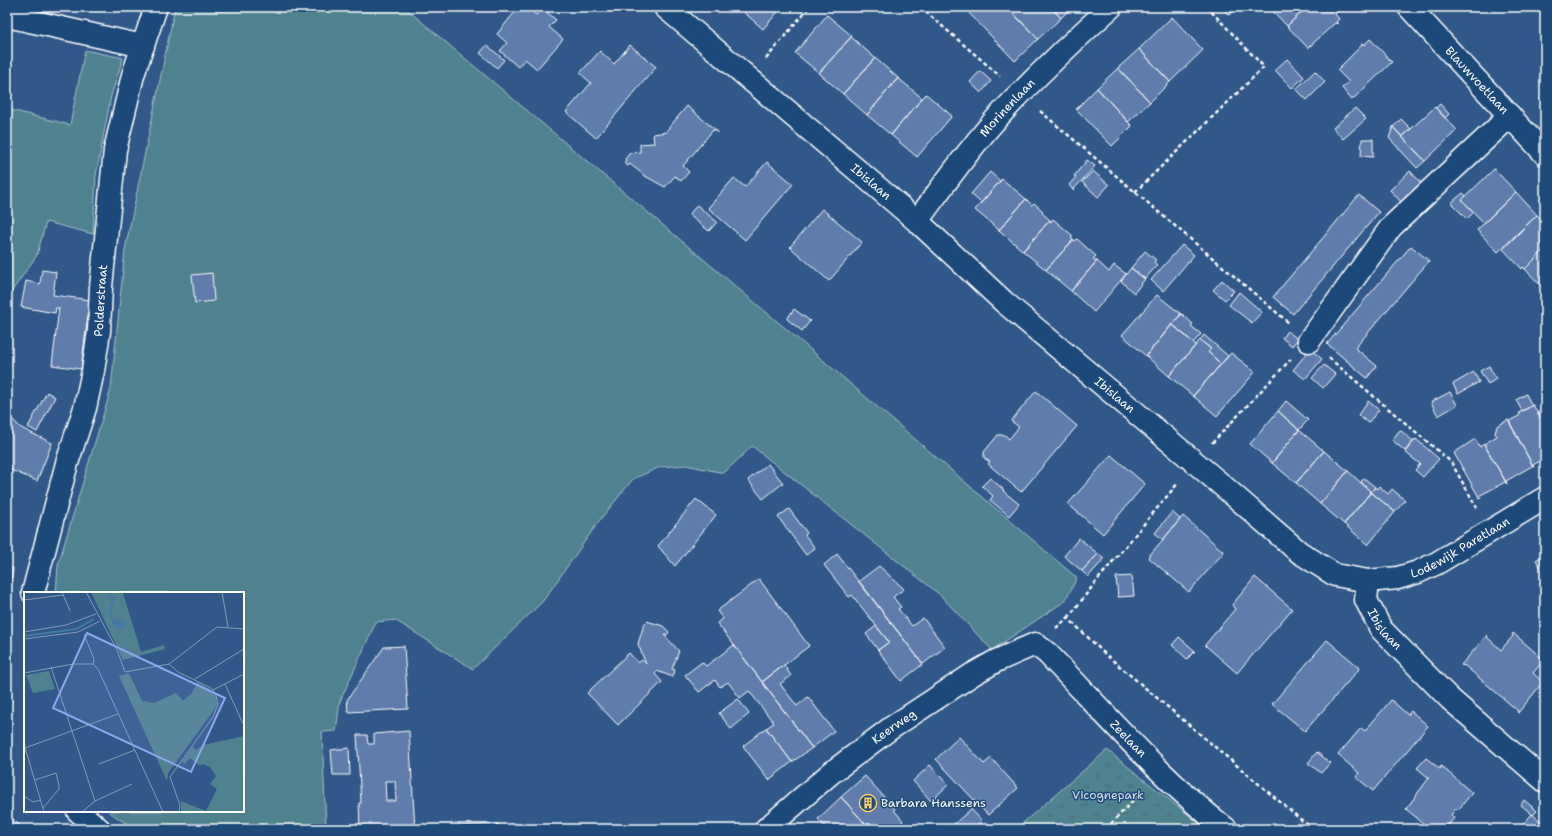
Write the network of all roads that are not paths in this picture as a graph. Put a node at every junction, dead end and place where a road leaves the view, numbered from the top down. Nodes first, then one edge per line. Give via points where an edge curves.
1 (156, 7) edge
2 (665, 7) edge
3 (1111, 7) edge
4 (1409, 7) edge
5 (7, 16) edge
6 (142, 46) junction
7 (1510, 116) junction
8 (1545, 154) edge
9 (917, 221) junction
10 (1309, 341) road end
11 (1545, 498) edge
12 (1368, 581) junction
13 (33, 592) edge
14 (1035, 644) joint
15 (1545, 781) edge
16 (79, 812) edge
17 (99, 829) edge
18 (766, 829) edge
19 (1226, 829) edge

1 - 6 street, Polderstraat
2 - 9 street, Ibislaan
3 - 9 street, Morinenlaan via 1044,70 992,124
4 - 7 street, Blauwvoetlaan
5 - 6 street
6 - 13 street, Polderstraat via 115,150 99,331 93,371
7 - 8 street, Blauwvoetlaan
7 - 10 street via 1391,227
9 - 12 street, Ibislaan via 1004,302 1299,552 1335,575
11 - 12 street, Lodewijk Paretlaan via 1428,568 1398,578
12 - 15 street, Ibislaan via 1366,600 1381,629 1450,699
14 - 18 street, Keerweg via 973,674 898,724 831,773
14 - 19 street, Zeelaan via 1047,653 1160,771
16 - 17 street

